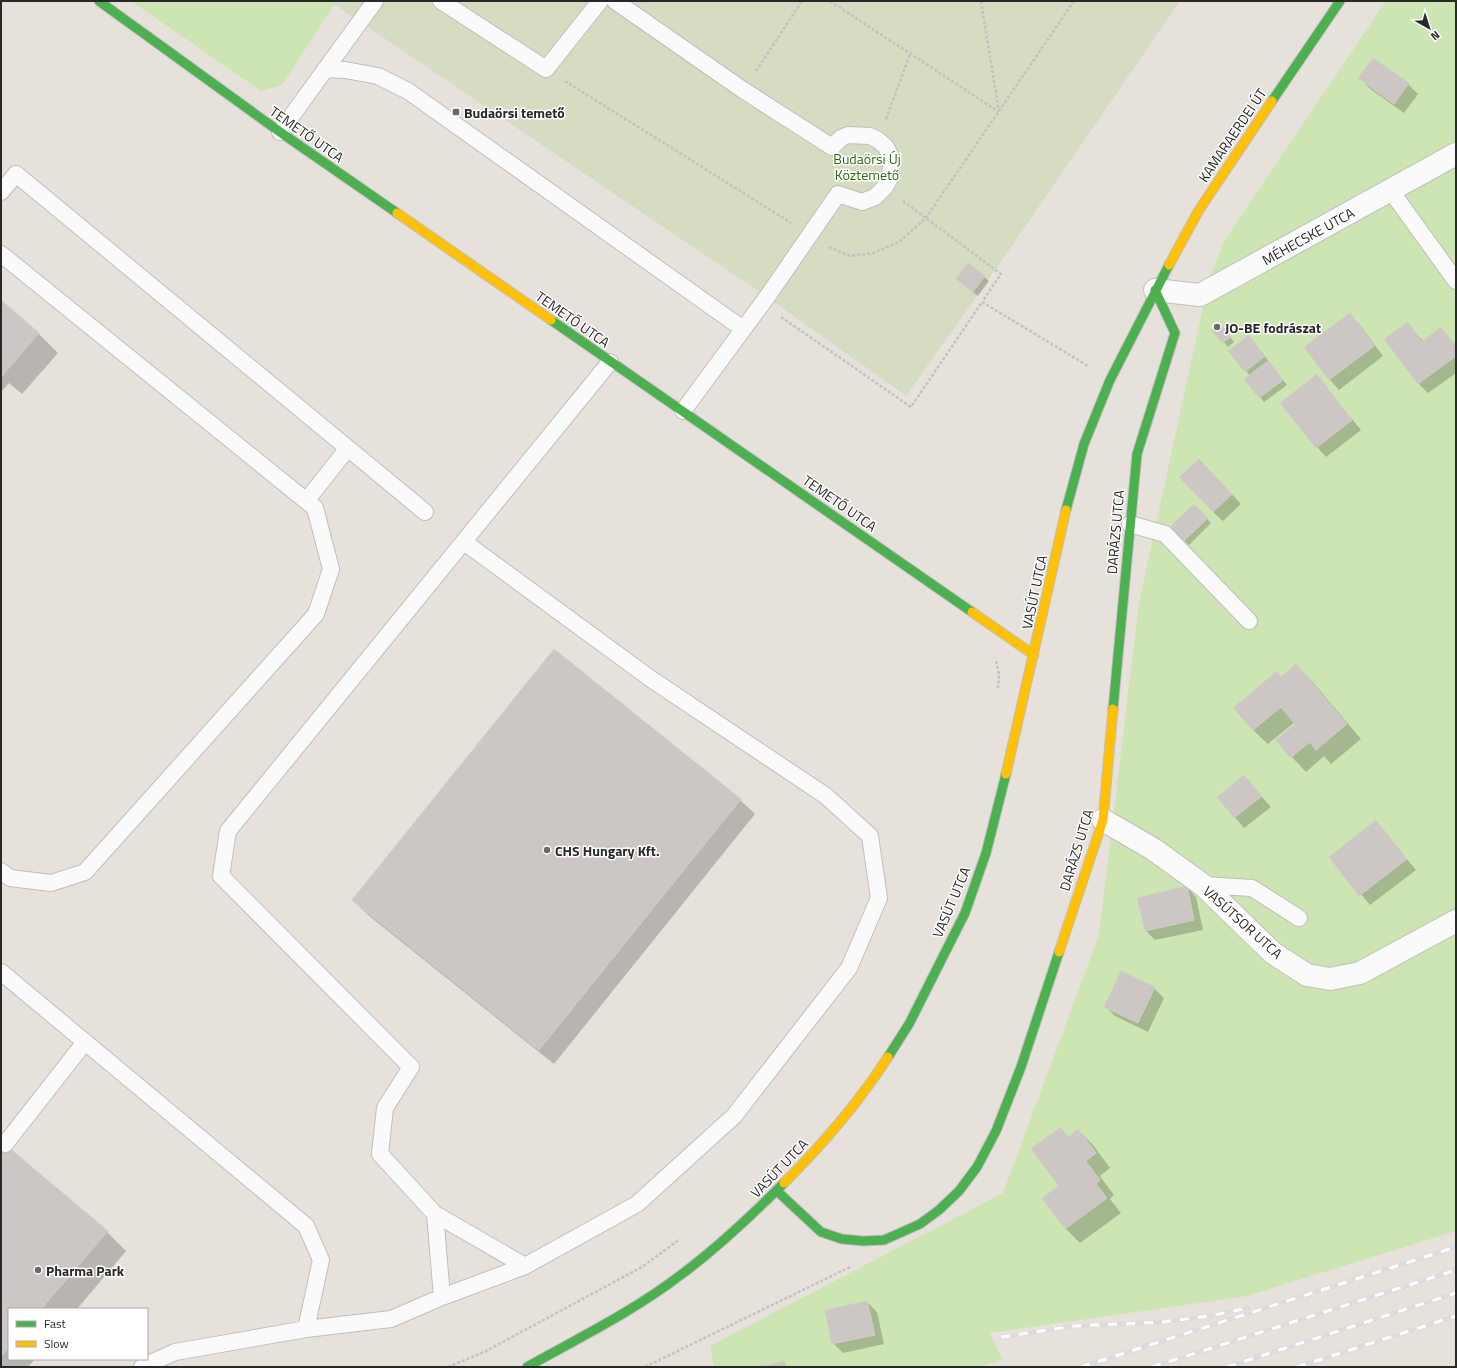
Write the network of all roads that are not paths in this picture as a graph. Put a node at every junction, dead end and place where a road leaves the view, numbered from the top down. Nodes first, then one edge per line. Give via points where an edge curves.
1 (99, 1) edge
2 (375, 1) edge
3 (441, 1) edge
4 (600, 1) edge
5 (615, 1) edge
6 (1340, 1) edge
7 (325, 69) junction
8 (280, 132) junction
9 (1456, 154) edge
10 (1391, 191) junction
11 (1, 192) edge
12 (1, 254) edge
13 (1456, 281) edge
14 (1155, 290) junction
15 (743, 329) junction
16 (610, 362) junction
17 (683, 411) junction
18 (348, 448) junction
19 (306, 501) junction
20 (425, 512) dead end
21 (1130, 524) junction
22 (464, 542) junction
23 (1249, 622) dead end
24 (1034, 655) junction
25 (1103, 820) junction
26 (1, 871) edge
27 (1203, 885) junction
28 (1299, 918) dead end
29 (1456, 921) edge
30 (1, 972) edge
31 (85, 1042) junction
32 (5, 1144) dead end
33 (777, 1191) junction
34 (435, 1214) junction
35 (525, 1266) junction
36 (442, 1297) junction
37 (306, 1329) junction
38 (142, 1367) edge
39 (527, 1367) edge

1 - 8 street, TEMETŐ UTCA
2 - 7 lane
3 - 4 lane via 546,69
5 - 15 lane via 743,90 832,147 848,135 870,136 886,147 892,159 890,178 885,188 875,197 862,202 838,194
6 - 14 street, KAMARAERDEI ÚT via 1199,210
7 - 8 lane
7 - 15 lane via 378,76 408,90
8 - 16 street, TEMETŐ UTCA
9 - 10 street, MÉHECSKE UTCA
10 - 13 lane
10 - 14 street, MÉHECSKE UTCA via 1200,295
11 - 18 lane via 16,174
12 - 19 lane
14 - 21 street, DARÁZS UTCA via 1175,333 1137,454
14 - 24 street, VASÚT UTCA via 1110,380 1084,444 1066,508
15 - 17 lane
16 - 17 street, TEMETŐ UTCA
16 - 22 lane
17 - 24 street, TEMETŐ UTCA
18 - 19 lane
18 - 20 lane
19 - 26 lane via 315,508 331,569 316,614 85,872 52,883 10,878
21 - 23 lane via 1165,534
21 - 25 street, DARÁZS UTCA
22 - 34 lane via 228,831 221,876 411,1067 385,1108 380,1154
22 - 35 lane via 651,679 826,796 870,836 879,898 849,968 734,1116 637,1204
24 - 33 street, VASÚT UTCA via 986,853 965,913 909,1024 878,1073 815,1152
25 - 27 street, VASÚTSOR UTCA via 1153,849
25 - 33 street, DARÁZS UTCA via 1021,1067 996,1130 977,1167 959,1191 920,1224 884,1240 863,1241 842,1239 821,1232
27 - 28 lane via 1252,888
27 - 29 street, VASÚTSOR UTCA via 1273,953 1307,975 1330,979 1360,973
30 - 31 lane
31 - 32 lane
31 - 37 lane via 306,1226 321,1260
33 - 39 street, VASÚT UTCA via 744,1223 681,1274 636,1305
34 - 35 lane
34 - 36 lane
35 - 36 lane
36 - 37 lane via 391,1320
37 - 38 lane via 175,1352

